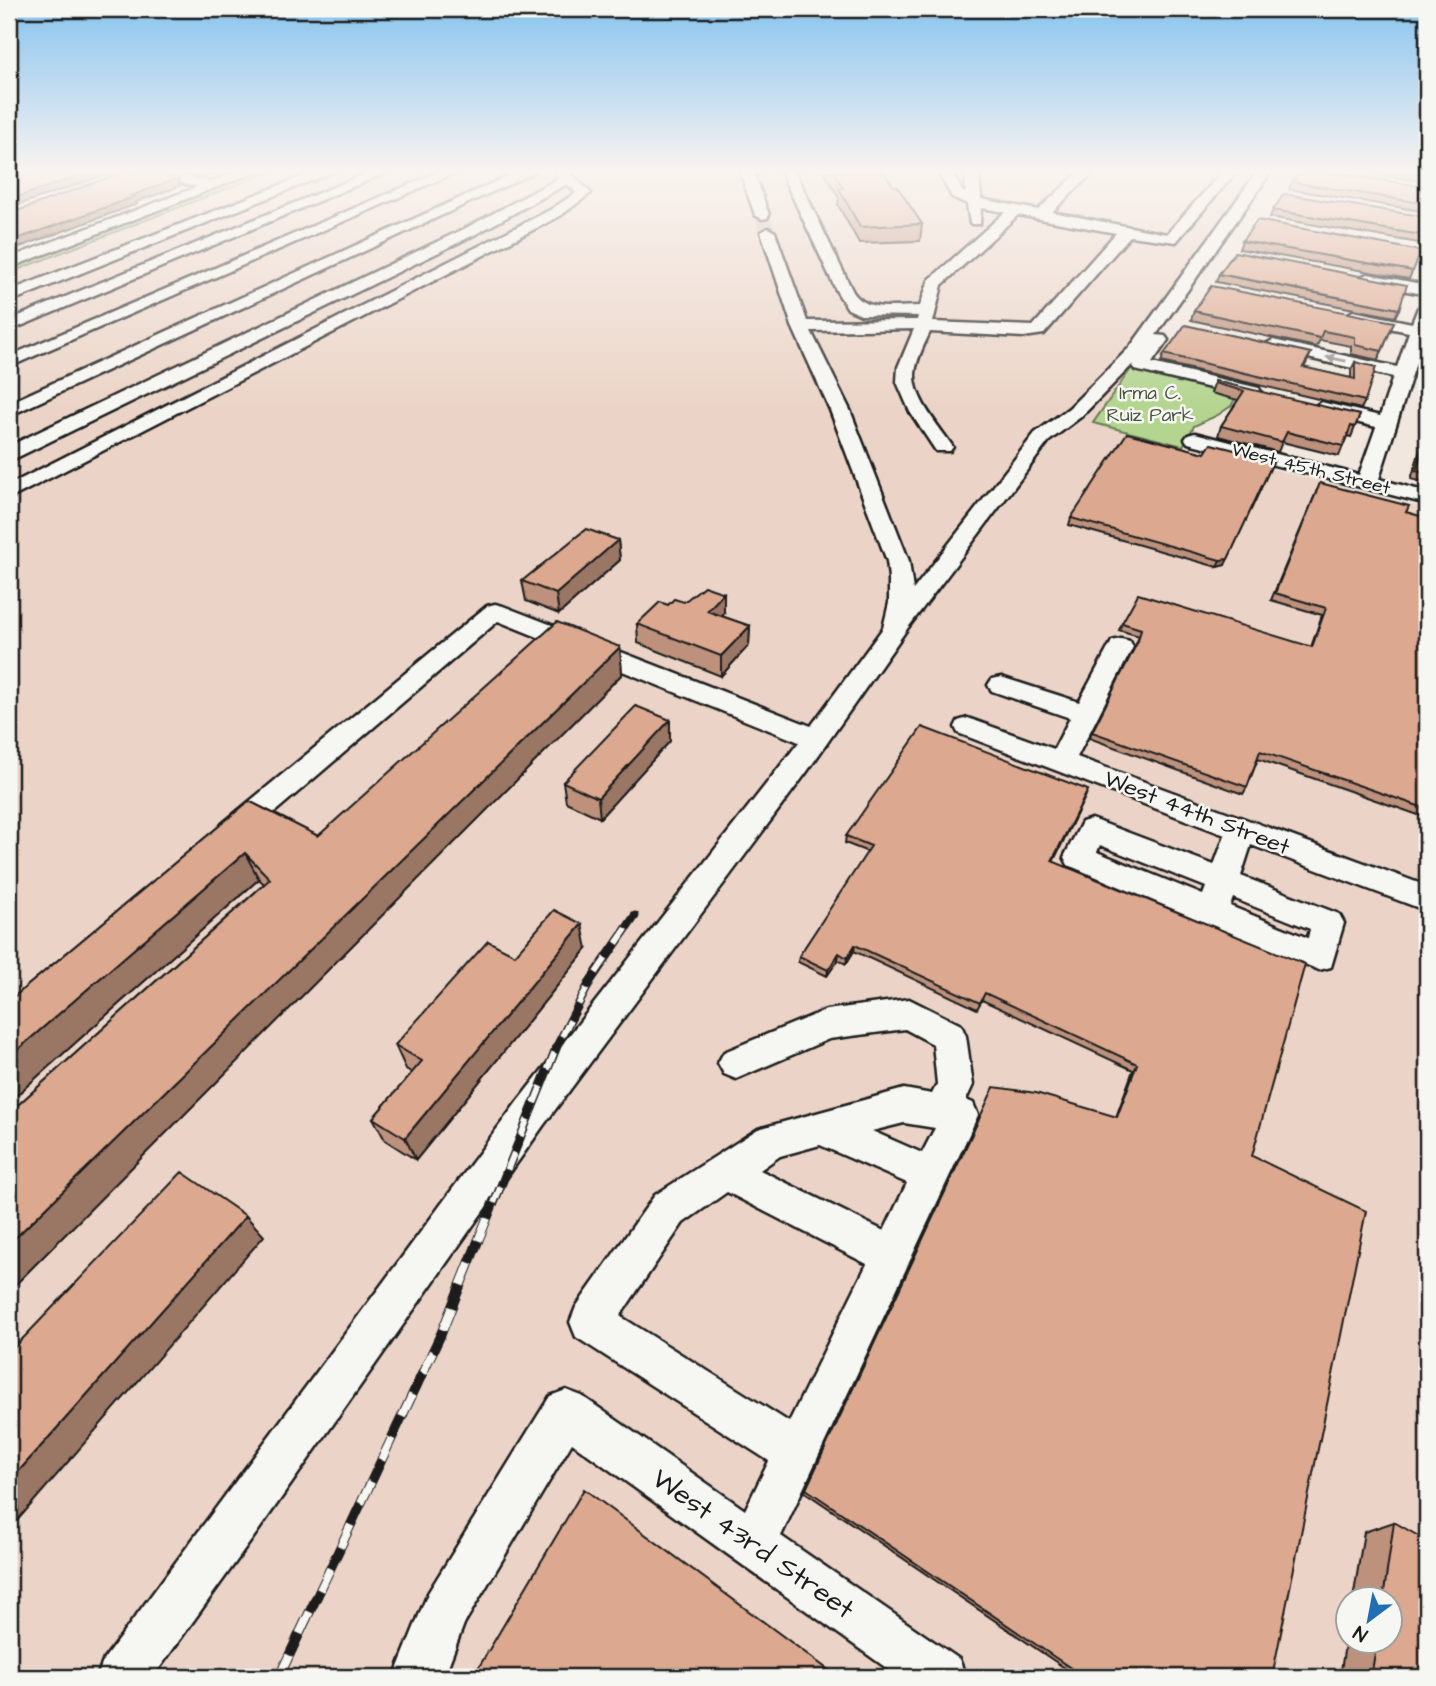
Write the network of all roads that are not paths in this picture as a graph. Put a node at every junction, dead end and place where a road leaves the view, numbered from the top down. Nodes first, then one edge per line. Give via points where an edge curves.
1 (42, 251) edge
2 (78, 251) edge
3 (126, 251) edge
4 (191, 251) edge
5 (267, 251) edge
6 (356, 251) edge
7 (430, 251) edge
8 (482, 251) edge
9 (774, 251) tunnel mouth
10 (827, 251) edge
11 (971, 251) edge
12 (1109, 251) edge
13 (1207, 251) edge
14 (1228, 251) edge
15 (9, 263) edge
16 (1357, 276) edge
17 (9, 278) edge
18 (1427, 290) edge
19 (9, 297) edge
20 (1427, 301) edge
21 (1331, 312) edge
22 (926, 319) junction
23 (9, 326) edge
24 (1418, 329) junction
25 (802, 330) junction
26 (1251, 340) edge
27 (9, 362) edge
28 (1403, 374) junction
29 (1272, 397) edge
30 (1298, 403) edge
31 (9, 410) edge
32 (1387, 424) junction
33 (1195, 439) dead end
34 (943, 447) dead end
35 (9, 454) edge
36 (1367, 483) junction
37 (9, 493) edge
38 (1427, 498) edge
39 (895, 629) junction
40 (1121, 647) dead end
41 (1001, 685) dead end
42 (1085, 714) junction
43 (968, 727) dead end
44 (816, 738) junction
45 (1061, 762) junction
46 (1242, 830) junction
47 (209, 850) edge
48 (1223, 882) junction
49 (1427, 899) edge
50 (1212, 912) junction
51 (736, 1063) dead end
52 (942, 1112) junction
53 (822, 1128) junction
54 (726, 1172) junction
55 (931, 1175) junction
56 (892, 1256) junction
57 (797, 1452) junction
58 (753, 1544) junction
59 (122, 1677) edge
60 (419, 1677) edge
61 (941, 1677) edge

1 - 15 street
2 - 17 street
3 - 19 street
4 - 23 street
5 - 27 street
6 - 31 street
7 - 35 street
8 - 37 street
9 - 25 street
10 - 22 street via 854,306
11 - 22 street via 936,283
12 - 22 street via 1038,330
13 - 39 street via 1124,366 1097,396 1042,437
14 - 29 street via 1141,366
16 - 18 street
20 - 24 street
21 - 24 street
22 - 25 street via 913,330
22 - 34 street via 906,373 908,391
24 - 28 street
25 - 39 street via 840,410 898,561 901,613
28 -> 26 street
28 - 32 street
30 - 32 street
32 - 36 street
33 - 36 street, West 45th Street
36 - 38 street, West 45th Street
39 - 44 street
40 - 42 street
41 - 42 street
42 - 45 street
43 - 45 street, West 44th Street
44 - 47 street via 495,611
44 - 59 street via 530,1114
45 - 46 street, West 44th Street
46 - 48 street
46 - 49 street, West 44th Street
48 - 50 street
48 - 50 street via 1328,923 1319,957
48 - 50 street via 1092,830 1079,857
51 - 52 street via 826,1025 909,1014 949,1037 955,1085
52 - 53 street via 904,1106
52 - 55 street via 960,1115
53 - 54 street via 772,1141
53 - 55 street
54 - 56 street
54 - 57 street via 669,1209 591,1322
55 - 56 street
56 - 57 street
57 - 58 street
58 - 60 street, West 43rd Street via 566,1412 444,1610
58 - 61 street, West 43rd Street

